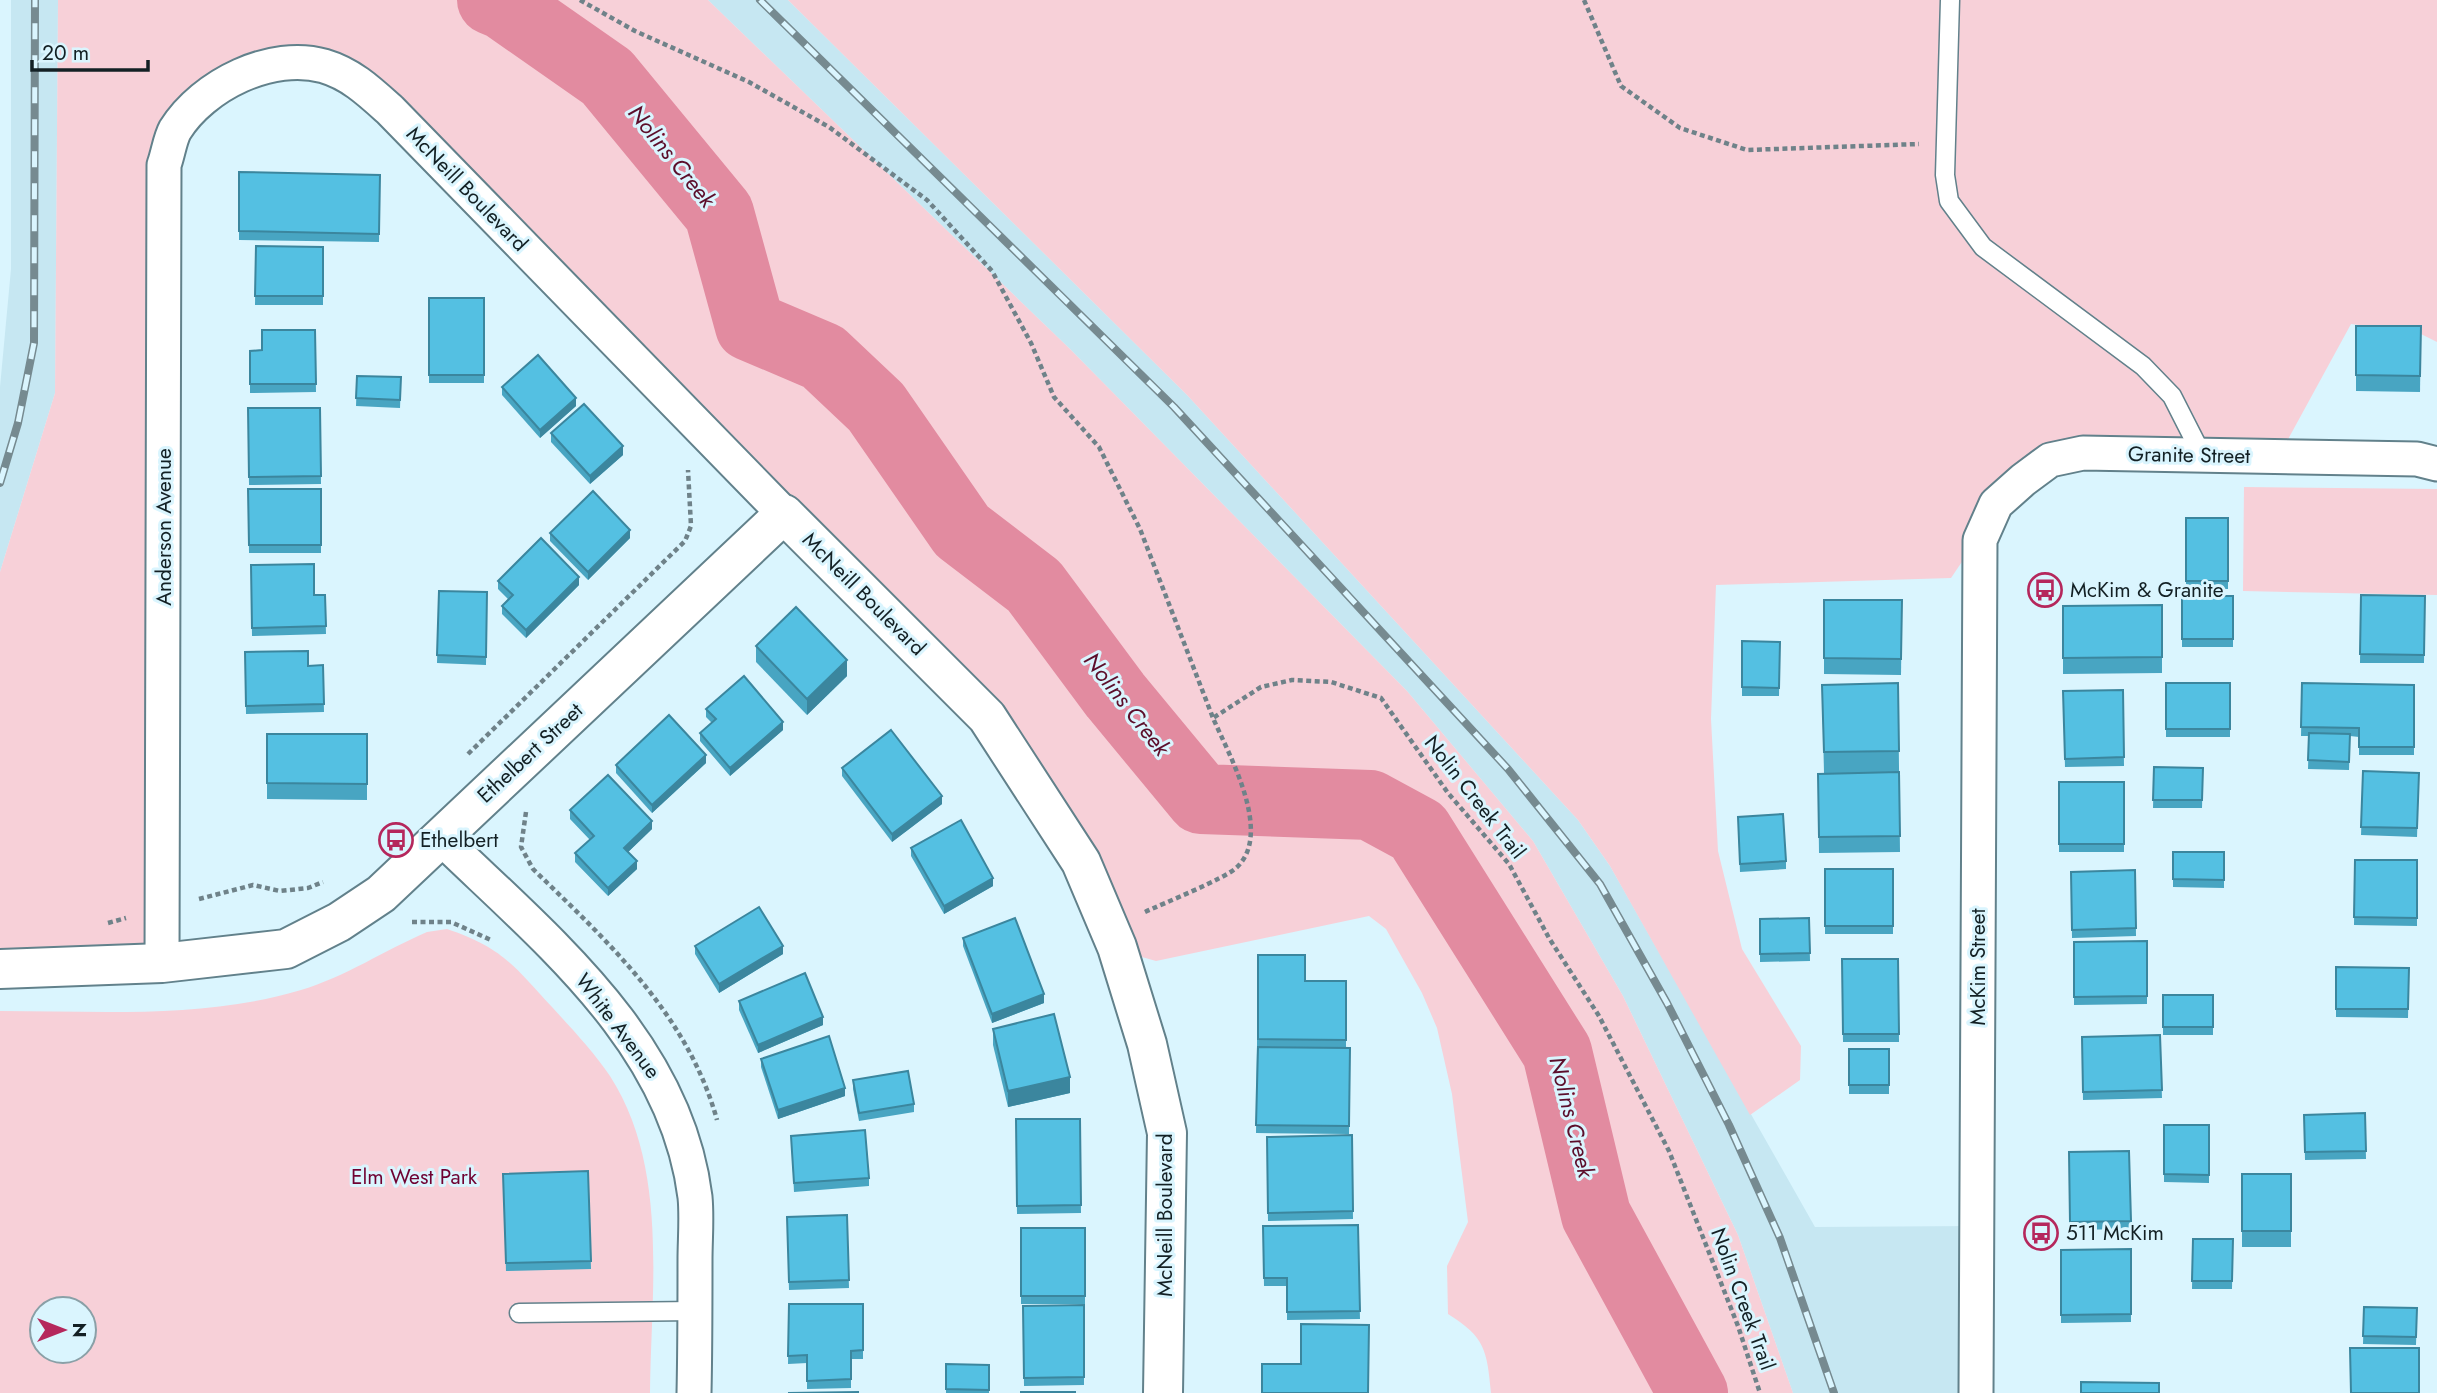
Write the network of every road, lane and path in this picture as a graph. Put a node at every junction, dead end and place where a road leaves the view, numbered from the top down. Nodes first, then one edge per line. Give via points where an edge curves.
1 (580, 0) edge
2 (1584, 0) edge
3 (1950, 0) edge
4 (200, 102) joint
5 (1948, 144) junction
6 (2202, 455) junction
7 (2437, 464) edge
8 (688, 469) dead end
9 (784, 514) junction
10 (1980, 540) joint
11 (1213, 718) junction
12 (460, 761) dead end
13 (440, 837) junction
14 (326, 881) dead end
15 (163, 908) junction
16 (412, 922) dead end
17 (102, 925) dead end
18 (1109, 929) junction
19 (499, 944) dead end
20 (162, 963) junction
21 (0, 969) edge
22 (695, 1311) junction
23 (519, 1313) dead end
24 (694, 1393) edge
25 (1163, 1393) edge
26 (1760, 1393) edge
27 (1976, 1393) edge

1 - 11 path via 635,31 749,82 829,127 927,200 992,271 1054,397 1099,447 1140,529
2 - 5 path via 1621,86 1679,128 1747,150
3 - 5 lane
4 - 9 street, McNeill Boulevard via 221,85 283,62 323,66 357,80
4 - 15 street, Anderson Avenue via 175,131 164,165
5 - 6 lane via 1945,175 1949,201 1983,247 2143,366 2172,396
6 - 7 street, Granite Street
6 - 10 street, Granite Street via 2083,453 2050,460 1996,504
8 - 12 path via 691,526 684,541
9 - 13 street, Ethelbert Street
9 - 18 street, McNeill Boulevard via 987,716 1081,862
10 - 27 street, McKim Street
11 - 18 path via 1237,773 1253,828 1237,868
11 - 26 path, Nolin Creek Trail via 1261,687 1292,680 1331,682 1381,698 1448,793 1509,864 1599,1016 1669,1151
13 - 20 street, Ethelbert Street via 381,894 339,922 286,948
13 - 22 street, White Avenue via 588,981 665,1091 685,1147 695,1198
14 - 15 path via 280,891 253,885
15 - 17 path
15 - 20 street, Anderson Avenue
16 - 19 path via 451,922
18 - 25 street, McNeill Boulevard via 1147,1044 1167,1133
20 - 21 street, Ethelbert Street
22 - 23 lane
22 - 24 street, White Avenue

